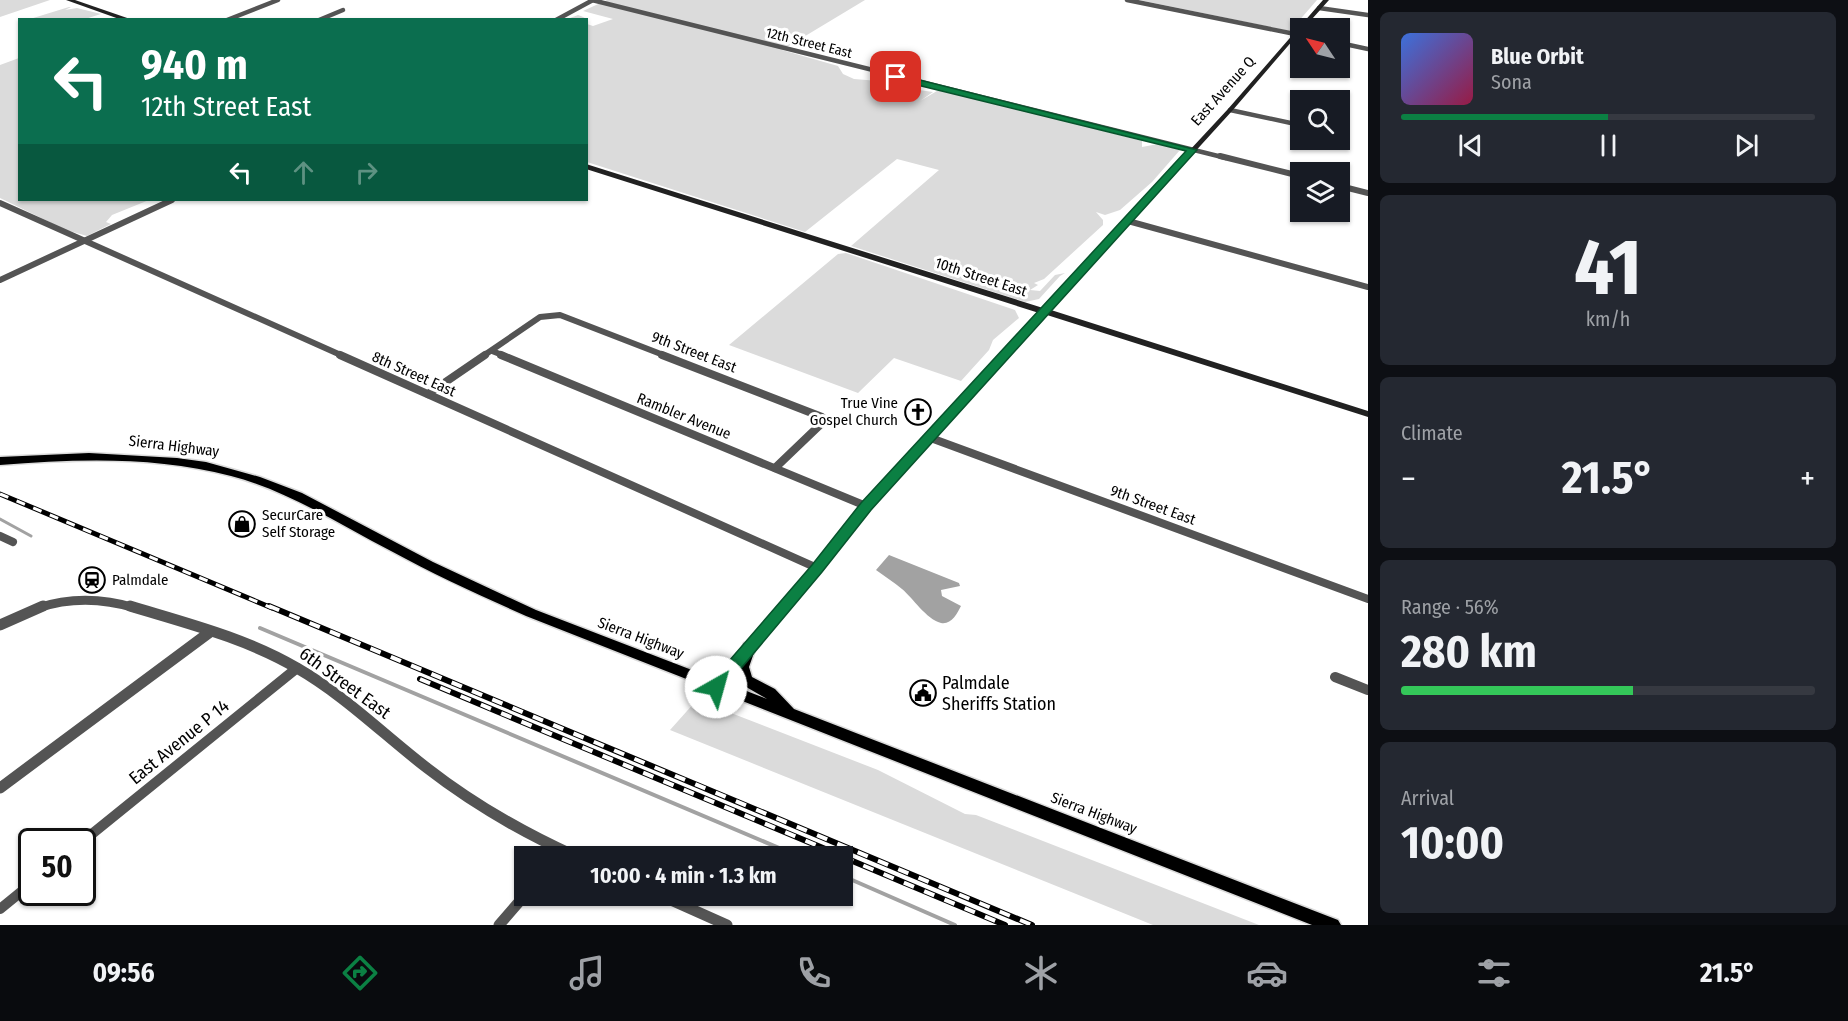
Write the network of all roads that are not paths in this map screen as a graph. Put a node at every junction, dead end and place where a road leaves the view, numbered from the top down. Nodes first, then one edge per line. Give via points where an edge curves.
1 (69, 0) edge
2 (278, 0) edge
3 (593, 0) edge
4 (1127, 0) edge
5 (1326, 0) edge
6 (1319, 8) junction
7 (343, 10) dead end
8 (1368, 15) edge
9 (124, 18) edge
10 (232, 18) edge
11 (324, 18) edge
12 (560, 18) edge
13 (1311, 18) edge
14 (1290, 31) edge
15 (1290, 42) edge
16 (1350, 45) edge
17 (1368, 49) edge
18 (1230, 110) junction
19 (1290, 123) edge
20 (1192, 150) junction
21 (588, 167) edge
22 (1290, 174) edge
23 (1350, 188) edge
24 (1368, 193) edge
25 (170, 201) edge
26 (0, 203) edge
27 (1128, 221) junction
28 (84, 241) junction
29 (0, 280) edge
30 (1368, 287) edge
31 (1042, 312) junction
32 (492, 351) junction
33 (428, 394) junction
34 (1368, 414) edge
35 (928, 437) junction
36 (0, 461) edge
37 (775, 468) junction
38 (866, 506) junction
39 (0, 536) edge
40 (13, 542) dead end
41 (817, 568) junction
42 (1368, 599) edge
43 (0, 625) edge
44 (210, 632) junction
45 (749, 647) junction
46 (297, 668) junction
47 (1335, 677) dead end
48 (716, 687) junction
49 (1368, 690) edge
50 (791, 715) junction
51 (0, 788) edge
52 (96, 831) edge
53 (550, 846) edge
54 (18, 895) edge
55 (515, 906) edge
56 (684, 906) edge
57 (0, 909) edge
58 (499, 925) edge
59 (727, 925) edge
60 (1332, 925) edge

1 - 9 main road
2 - 10 street
3 - 12 street
3 - 20 street, 12th Street East
4 - 14 street
5 - 6 main road, East Avenue Q
6 - 8 street
6 - 13 main road, East Avenue Q
7 - 11 street
15 - 18 main road, East Avenue Q
16 - 17 street
18 - 19 street
18 - 20 main road, East Avenue Q
20 - 22 street, 12th Street East
20 - 27 main road, East Avenue Q
21 - 31 main road, 10th Street East
23 - 24 street
25 - 28 street
26 - 28 street, 8th Street East
27 - 30 street
27 - 31 main road, East Avenue Q
28 - 29 street
28 - 33 street, 8th Street East
31 - 34 main road, 10th Street East
31 - 35 main road, East Avenue Q
32 - 33 street
32 - 37 street, Rambler Avenue
32 - 37 street, 9th Street East via 540,317 560,315 822,417 822,423
33 - 41 street, 8th Street East
35 - 38 main road, East Avenue Q
35 - 42 street, 9th Street East
36 - 48 main road, Sierra Highway via 95,455 198,464 236,473 308,501 443,573 531,614
37 - 38 street, Rambler Avenue
38 - 41 main road, East Avenue Q
39 - 40 street
41 - 45 main road, East Avenue Q
43 - 44 street, 6th Street East via 37,608 89,599 113,602
44 - 46 street, 6th Street East
44 - 51 street
45 - 48 main road, East Avenue Q
45 - 50 main road via 742,667 746,680 770,693
46 - 52 street, East Avenue P 14
46 - 53 street, 6th Street East via 463,795
47 - 49 street
48 - 50 main road, Sierra Highway
50 - 60 main road, Sierra Highway
54 - 57 street
55 - 58 street
56 - 59 street

